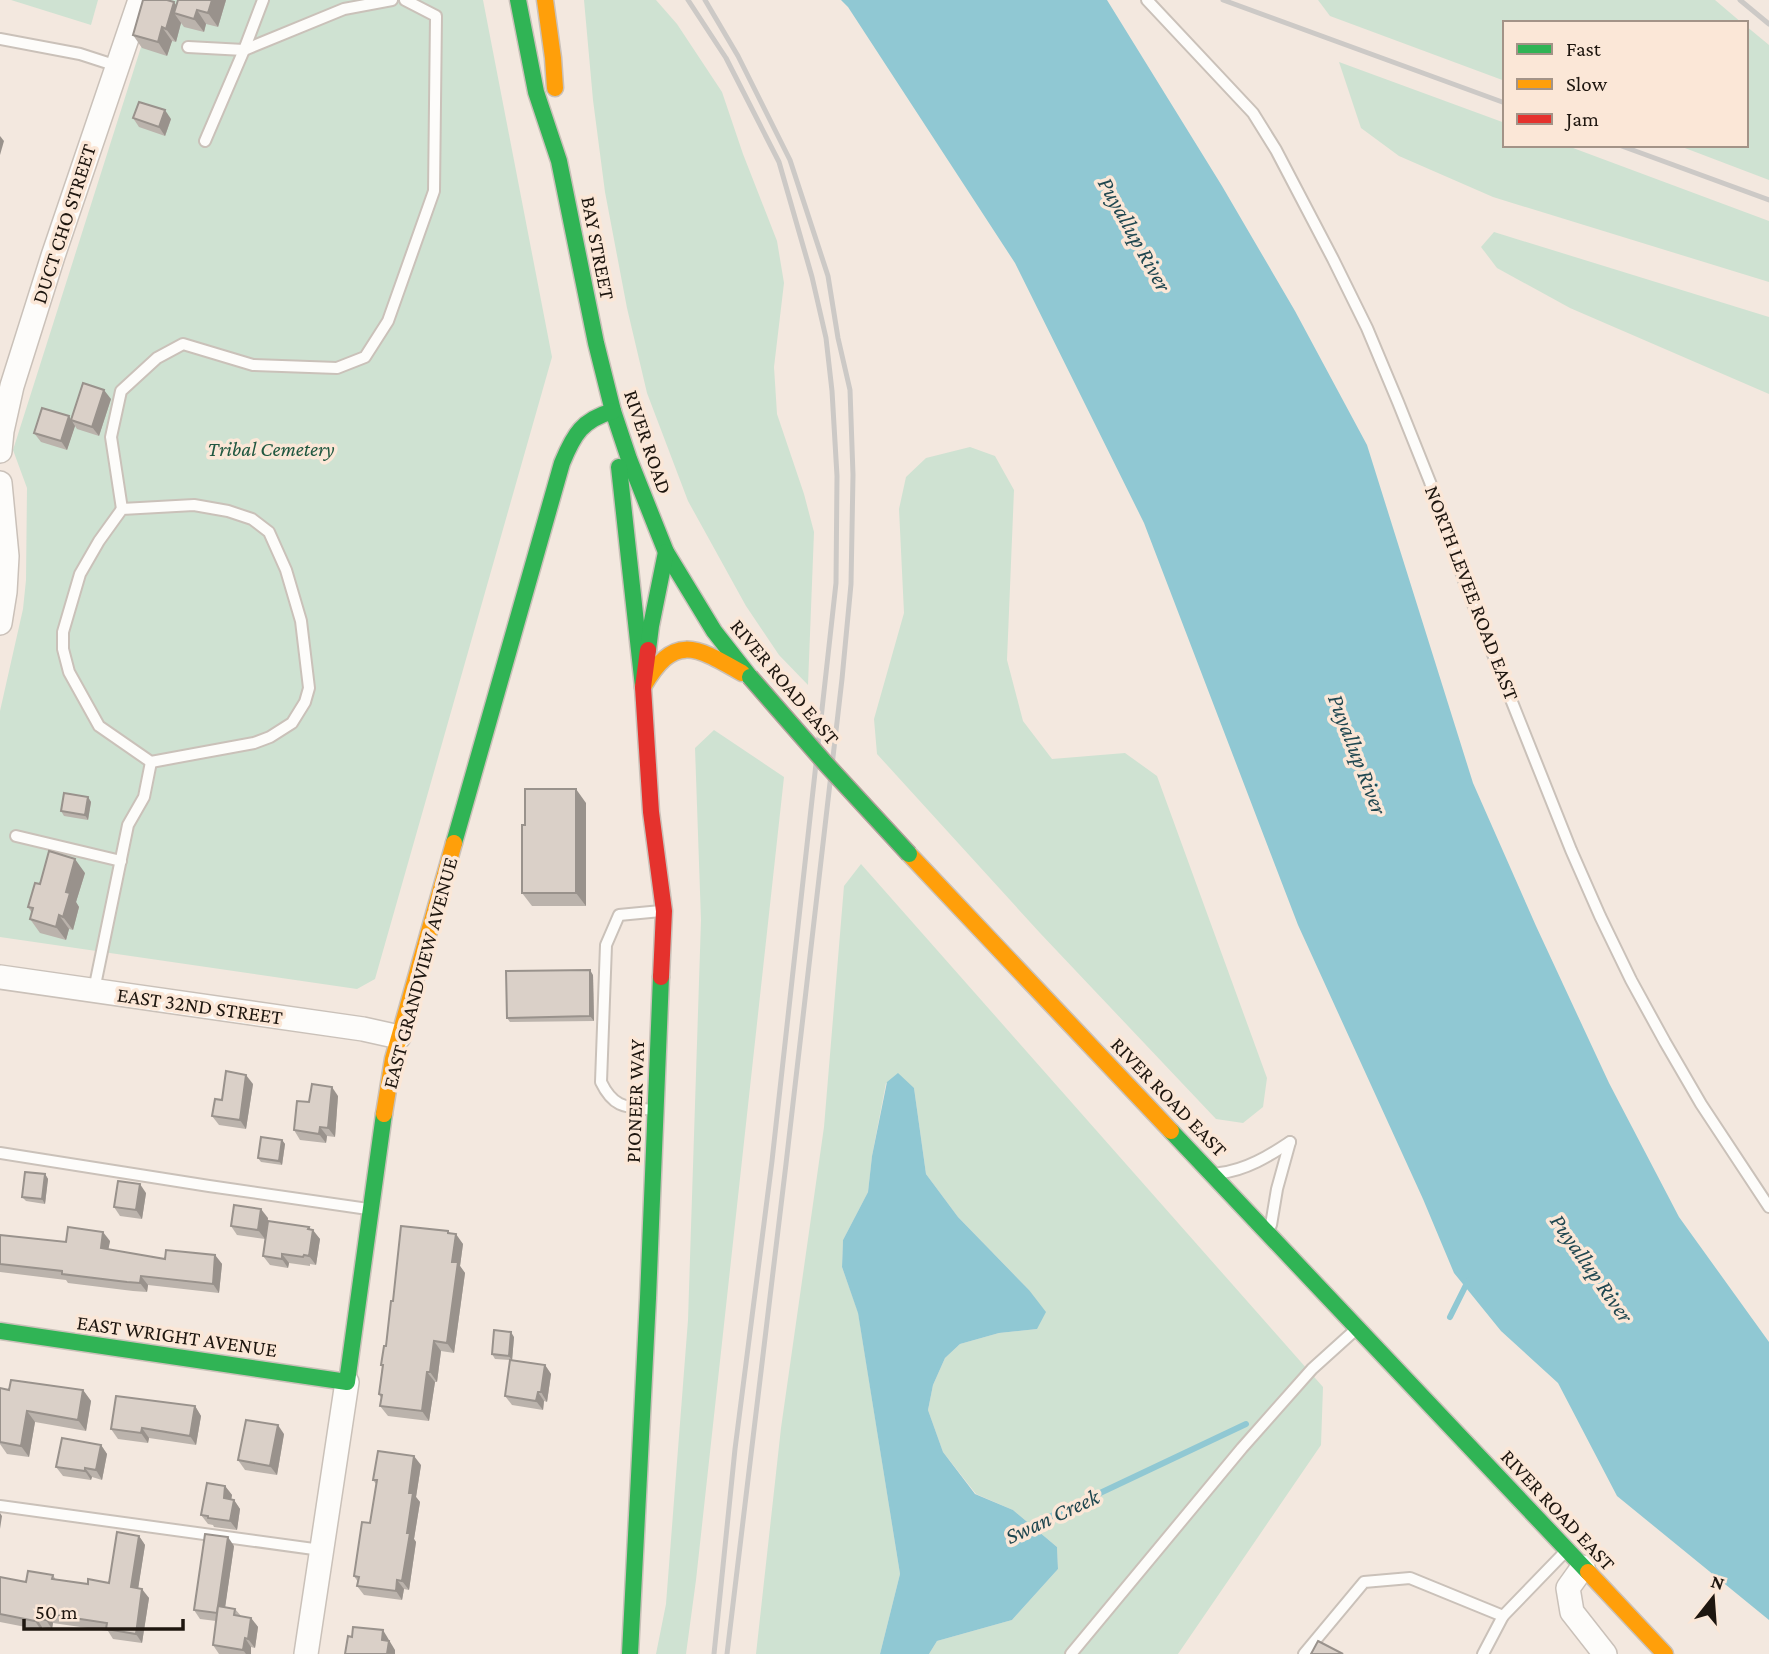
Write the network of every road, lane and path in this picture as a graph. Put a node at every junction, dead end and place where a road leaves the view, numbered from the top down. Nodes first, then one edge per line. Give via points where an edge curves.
1 (140, 0) edge
2 (262, 0) edge
3 (392, 0) edge
4 (404, 0) edge
5 (518, 0) edge
6 (545, 0) edge
7 (1147, 0) edge
8 (0, 38) edge
9 (188, 47) dead end
10 (244, 50) junction
11 (117, 66) junction
12 (205, 141) dead end
13 (559, 161) junction
14 (596, 343) joint
15 (4, 404) edge
16 (613, 411) junction
17 (0, 451) edge
18 (0, 483) edge
19 (122, 509) junction
20 (666, 552) junction
21 (0, 623) edge
22 (750, 677) junction
23 (643, 687) junction
24 (151, 762) junction
25 (16, 836) dead end
26 (121, 861) junction
27 (664, 911) junction
28 (0, 977) edge
29 (94, 990) junction
30 (399, 1037) junction
31 (656, 1110) junction
32 (0, 1153) edge
33 (1214, 1174) junction
34 (1769, 1207) edge
35 (371, 1209) junction
36 (1270, 1235) junction
37 (1358, 1328) junction
38 (0, 1331) edge
39 (347, 1382) junction
40 (0, 1506) edge
41 (321, 1550) junction
42 (1567, 1550) junction
43 (1583, 1567) junction
44 (1503, 1616) junction
45 (306, 1654) edge
46 (629, 1654) edge
47 (1071, 1654) edge
48 (1304, 1654) edge
49 (1483, 1654) edge
50 (1605, 1654) edge
51 (1665, 1654) edge

1 - 11 street, DUCT CHO STREET
2 - 10 lane
3 - 10 lane via 344,9
4 - 19 lane via 436,16 434,191 388,321 365,357 337,368 253,365 183,344 157,358 121,391 111,437
5 - 13 main road, BAY STREET via 536,92
6 - 13 main road, BAY STREET
7 - 34 lane, NORTH LEVEE ROAD EAST via 1253,113 1333,259 1398,402 1467,589 1600,916 1671,1053
8 - 11 lane
9 - 10 lane
10 - 12 lane
11 - 15 street, DUCT CHO STREET
13 - 14 main road, BAY STREET
14 - 16 main road, RIVER ROAD
15 - 17 street, DUCT CHO STREET
16 - 20 main road, RIVER ROAD
16 - 23 main road
16 - 30 main road, EAST GRANDVIEW AVENUE via 597,415 579,428 562,463
18 - 21 street via 8,556
19 - 24 lane via 80,574 63,632 63,649 69,672 99,726
19 - 24 lane via 194,505 252,519 269,532 301,621 309,688 292,723 271,737
20 - 22 main road, RIVER ROAD EAST via 714,631
20 - 23 main road, PIONEER WAY
22 - 23 main road via 715,656 680,649 656,664
22 - 33 main road, RIVER ROAD EAST, bridge via 909,854
23 - 27 main road, PIONEER WAY via 651,813
24 - 26 lane via 144,797 128,825
25 - 26 lane
26 - 29 lane
27 - 31 main road, PIONEER WAY
27 - 31 lane via 619,915 606,945 601,1082 618,1104
28 - 29 street, EAST 32ND STREET
29 - 30 street, EAST 32ND STREET
30 - 35 main road, EAST GRANDVIEW AVENUE
31 - 46 main road, PIONEER WAY
32 - 35 lane
33 - 36 main road, RIVER ROAD EAST
33 - 36 lane via 1244,1167 1290,1142
35 - 39 main road, EAST GRANDVIEW AVENUE
36 - 37 main road, RIVER ROAD EAST
37 - 42 main road, RIVER ROAD EAST
37 - 47 lane via 1312,1369 1242,1448
38 - 39 main road, EAST WRIGHT AVENUE
39 - 41 street, EAST GRANDVIEW AVENUE
40 - 41 lane
41 - 45 street, EAST GRANDVIEW AVENUE
42 - 43 main road, RIVER ROAD EAST
42 - 44 lane
43 - 50 street via 1568,1588 1572,1612
43 - 51 main road, RIVER ROAD EAST
44 - 48 lane via 1410,1578 1364,1581
44 - 49 lane

